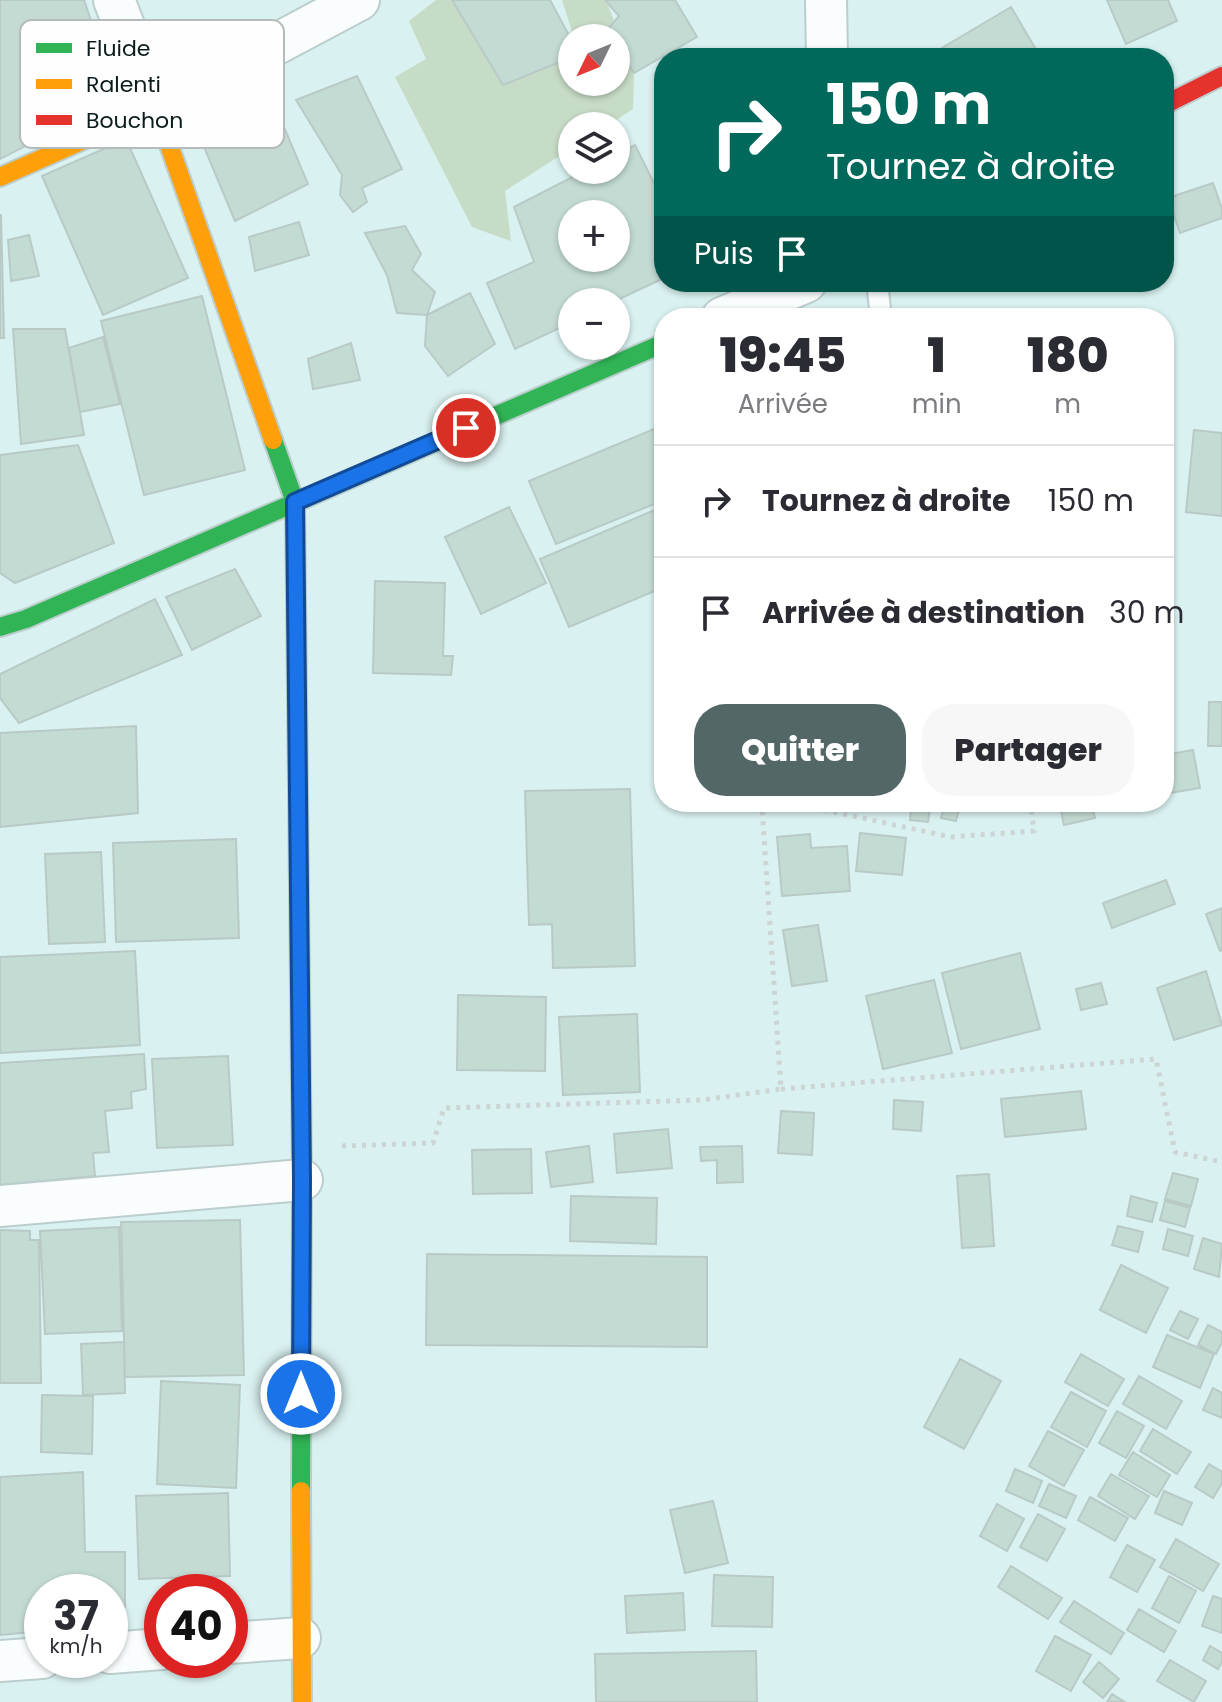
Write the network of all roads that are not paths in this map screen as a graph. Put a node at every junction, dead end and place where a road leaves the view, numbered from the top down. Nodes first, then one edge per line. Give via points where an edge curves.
1 (114, 0) edge
2 (359, 0) edge
3 (826, 0) edge
4 (122, 20) edge
5 (284, 40) edge
6 (827, 48) edge
7 (1222, 76) edge
8 (1174, 100) edge
9 (66, 148) edge
10 (170, 148) edge
11 (0, 177) edge
12 (783, 292) edge
13 (745, 308) edge
14 (654, 347) edge
15 (295, 502) junction
16 (0, 627) edge
17 (301, 1164) junction
18 (0, 1206) edge
19 (300, 1638) junction
20 (248, 1642) edge
21 (24, 1659) edge
22 (0, 1661) edge
23 (302, 1702) edge

1 - 4 street
2 - 5 street
3 - 6 street
7 - 8 street
9 - 11 street
10 - 15 street
12 - 13 street
14 - 15 street
15 - 16 street
15 - 17 street
17 - 18 street
17 - 19 street
19 - 20 street
19 - 23 street
21 - 22 street

